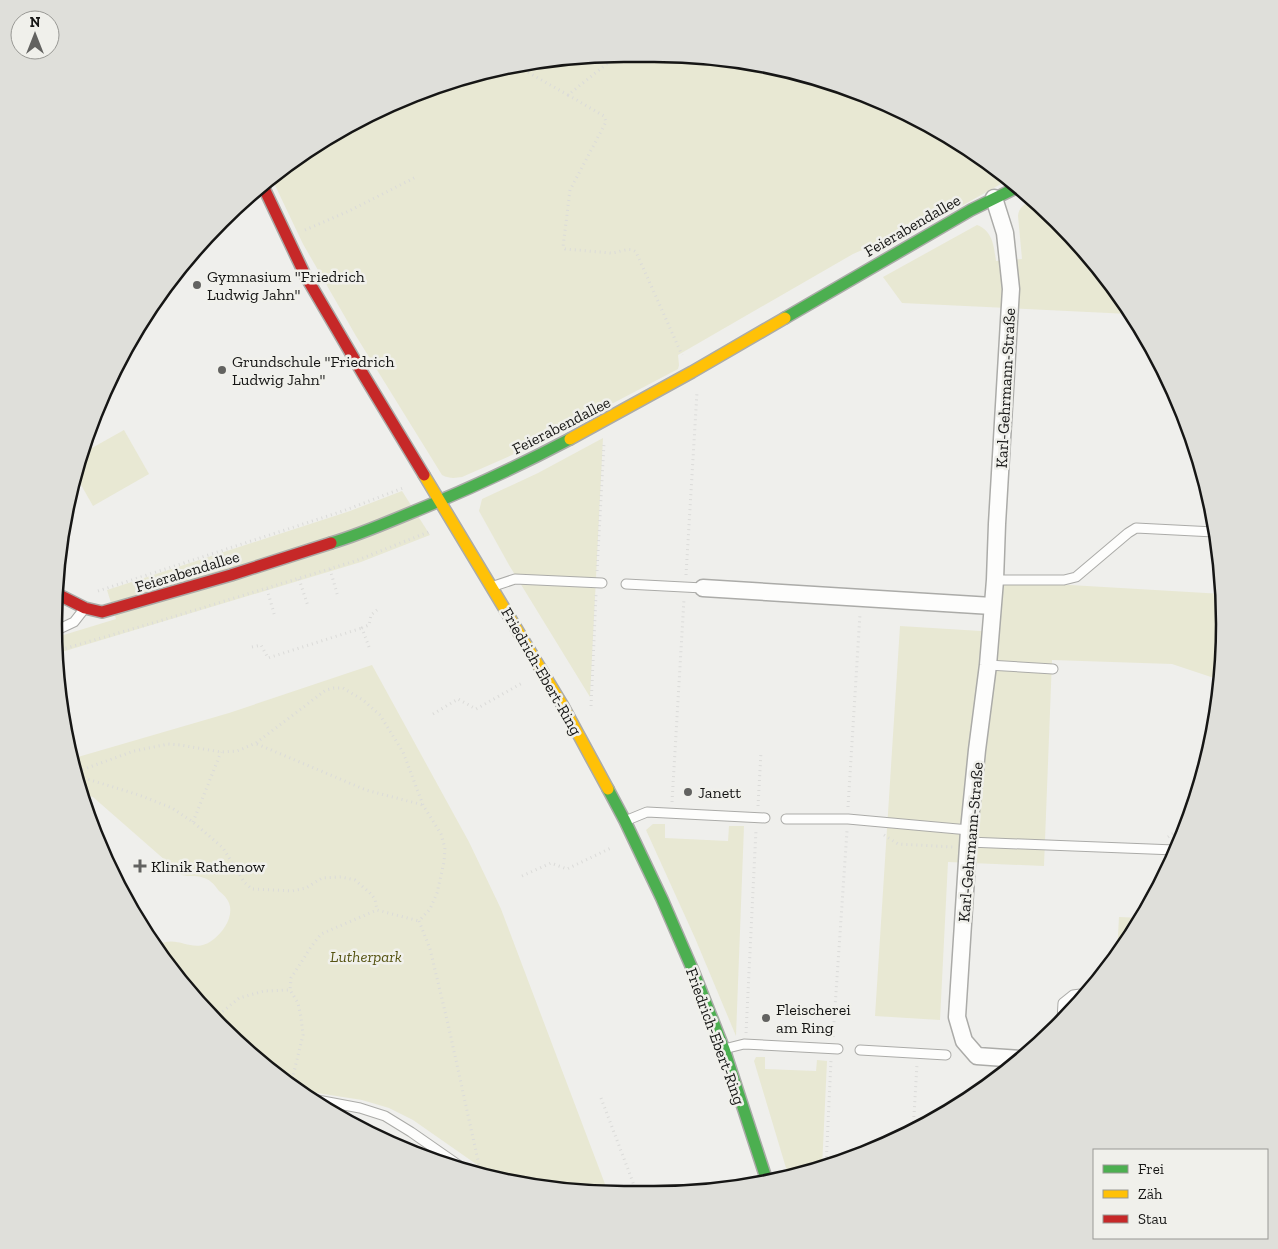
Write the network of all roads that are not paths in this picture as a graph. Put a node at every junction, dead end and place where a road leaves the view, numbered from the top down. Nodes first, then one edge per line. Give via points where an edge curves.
1 (1010, 191) edge
2 (266, 192) edge
3 (994, 198) junction
4 (440, 501) junction
5 (1208, 532) edge
6 (995, 580) junction
7 (602, 583) dead end
8 (626, 584) dead end
9 (491, 586) junction
10 (703, 588) joint
11 (63, 597) edge
12 (992, 606) junction
13 (85, 608) junction
14 (62, 628) edge
15 (988, 665) junction
16 (1053, 669) dead end
17 (761, 818) road end
18 (786, 819) dead end
19 (625, 821) junction
20 (969, 840) junction
21 (1169, 850) edge
22 (1076, 995) edge
23 (1063, 1009) edge
24 (724, 1049) junction
25 (835, 1049) road end
26 (860, 1050) dead end
27 (946, 1055) dead end
28 (1010, 1058) edge
29 (331, 1103) edge
30 (449, 1158) edge
31 (765, 1176) edge

1 - 3 main road, Feierabendallee
2 - 4 main road, Friedrich-Ebert-Ring via 305,275
3 - 4 main road, Feierabendallee via 593,427
3 - 6 street, Karl-Gehrmann-Straße via 1005,233 1011,289
4 - 9 main road, Friedrich-Ebert-Ring
4 - 13 main road, Feierabendallee via 348,538 231,575 102,612
5 - 6 lane via 1136,528 1076,576 1064,580
6 - 12 street, Karl-Gehrmann-Straße
7 - 9 lane via 515,579
8 - 10 lane
9 - 19 main road, Friedrich-Ebert-Ring via 563,706
10 - 12 street
11 - 13 main road
12 - 15 street, Karl-Gehrmann-Straße
13 - 14 lane via 74,622
15 - 16 lane
15 - 20 street, Karl-Gehrmann-Straße
17 - 19 lane via 647,812
18 - 20 lane via 848,819
19 - 24 main road, Friedrich-Ebert-Ring via 662,899
20 - 21 lane
20 - 28 street, Karl-Gehrmann-Straße via 957,1017 964,1040 977,1056
22 - 23 lane via 1063,1003
24 - 25 lane via 744,1044
24 - 31 main road, Friedrich-Ebert-Ring
26 - 27 lane
29 - 30 lane via 385,1116

